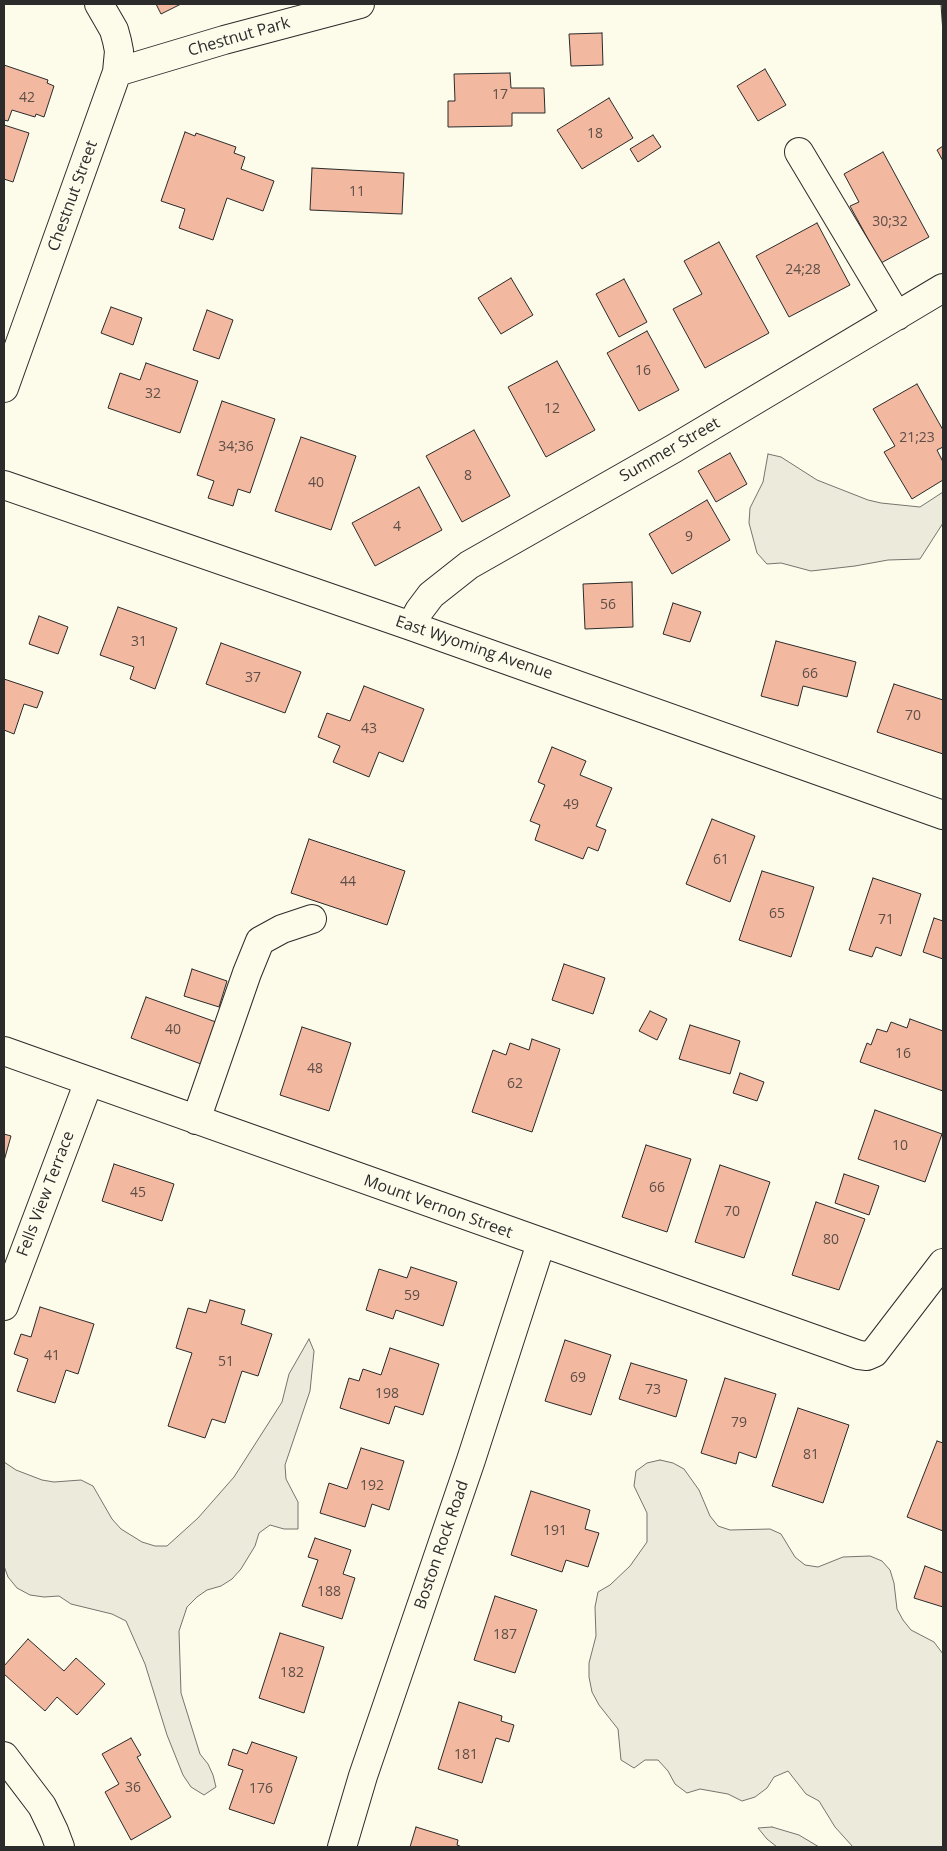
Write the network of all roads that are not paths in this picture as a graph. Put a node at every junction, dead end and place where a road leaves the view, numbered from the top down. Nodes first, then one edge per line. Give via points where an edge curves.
1 (99, 4) edge
2 (360, 4) edge
3 (117, 72) junction
4 (799, 152) dead end
5 (943, 288) edge
6 (897, 316) junction
7 (4, 388) edge
8 (4, 485) edge
9 (411, 626) junction
10 (943, 814) edge
11 (312, 920) dead end
12 (4, 1051) edge
13 (89, 1081) junction
14 (196, 1120) junction
15 (541, 1243) junction
16 (943, 1263) edge
17 (4, 1306) edge
18 (4, 1756) edge
19 (60, 1847) edge
20 (342, 1847) edge

1 - 3 street, Chestnut Street via 117,41
2 - 3 street, Chestnut Park
3 - 7 street, Chestnut Street
4 - 6 street
5 - 6 street, Summer Street
6 - 9 street, Summer Street via 469,565 431,595
8 - 9 street, East Wyoming Avenue
9 - 10 street, East Wyoming Avenue
11 - 14 street via 282,929 260,941
12 - 13 street, Mount Vernon Street
13 - 14 street, Mount Vernon Street
13 - 17 street, Fells View Terrace
14 - 15 street, Mount Vernon Street
15 - 16 street, Mount Vernon Street via 867,1356 874,1354
15 - 20 street, Boston Rock Road
18 - 19 street via 42,1806

